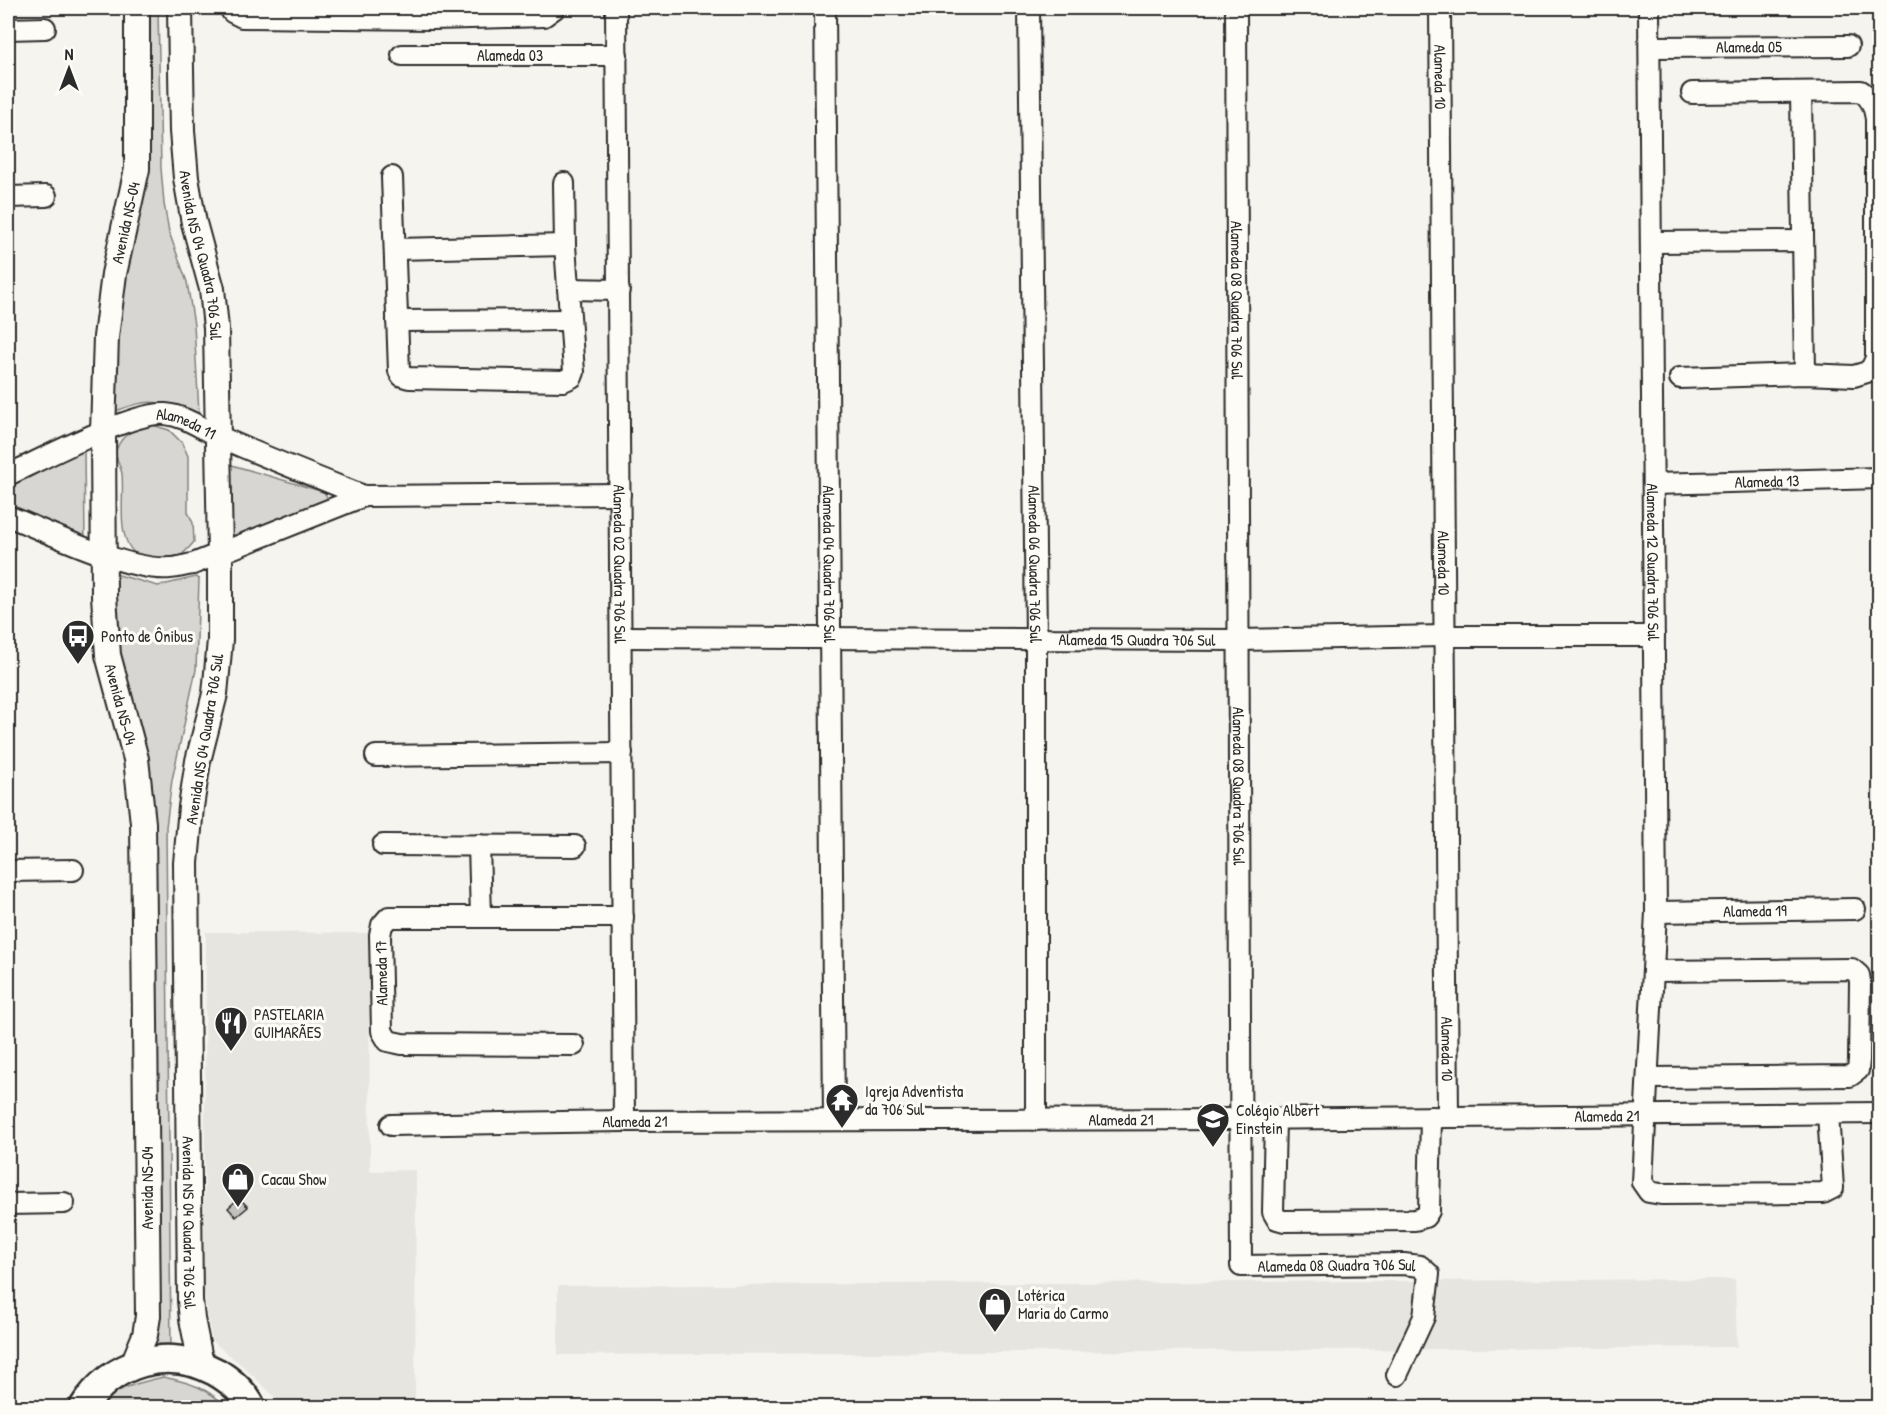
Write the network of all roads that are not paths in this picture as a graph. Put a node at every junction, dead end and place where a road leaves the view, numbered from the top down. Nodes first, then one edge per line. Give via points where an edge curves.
1 (137, 8) edge
2 (180, 8) edge
3 (230, 8) edge
4 (555, 8) edge
5 (616, 8) edge
6 (825, 8) edge
7 (1029, 8) edge
8 (1236, 8) edge
9 (1440, 8) edge
10 (1649, 8) edge
11 (433, 13) edge
12 (45, 28) dead end
13 (8, 29) edge
14 (1848, 46) dead end
15 (1650, 47) junction
16 (616, 55) junction
17 (402, 56) dead end
18 (1801, 92) junction
19 (1692, 93) dead end
20 (392, 177) dead end
21 (564, 183) dead end
22 (46, 196) dead end
23 (8, 197) edge
24 (1803, 241) junction
25 (1652, 242) junction
26 (565, 245) junction
27 (396, 249) junction
28 (568, 289) junction
29 (619, 290) junction
30 (569, 320) junction
31 (397, 321) junction
32 (1805, 374) junction
33 (1680, 378) dead end
34 (103, 432) junction
35 (218, 436) junction
36 (8, 474) edge
37 (1880, 478) edge
38 (1653, 484) junction
39 (620, 494) junction
40 (364, 496) junction
41 (8, 516) edge
42 (104, 554) junction
43 (220, 554) junction
44 (1444, 636) junction
45 (1654, 636) junction
46 (621, 637) junction
47 (831, 637) junction
48 (1036, 638) junction
49 (1239, 640) junction
50 (622, 753) junction
51 (376, 756) dead end
52 (383, 845) dead end
53 (479, 845) junction
54 (574, 846) dead end
55 (73, 870) dead end
56 (8, 871) edge
57 (1855, 909) dead end
58 (1656, 912) junction
59 (481, 917) junction
60 (623, 917) junction
61 (1654, 971) junction
62 (574, 1045) dead end
63 (1649, 1078) junction
64 (1880, 1113) edge
65 (1828, 1114) junction
66 (1439, 1117) junction
67 (1647, 1117) junction
68 (1242, 1119) junction
69 (1275, 1119) junction
70 (834, 1120) junction
71 (1036, 1120) junction
72 (624, 1121) junction
73 (392, 1125) dead end
74 (64, 1203) dead end
75 (8, 1204) edge
76 (133, 1364) junction
77 (201, 1364) junction
78 (1397, 1376) dead end
79 (83, 1407) edge
80 (252, 1407) edge

1 - 34 street, Avenida NS-04 via 137,169 114,274 106,337
2 - 35 street, Avenida NS 04 Quadra 706 Sul via 186,178 212,289
3 - 11 street via 242,17
4 - 11 street via 544,16
5 - 16 street, Alameda 02 Quadra 706 Sul
6 - 47 street, Alameda 04 Quadra 706 Sul
7 - 48 street, Alameda 06 Quadra 706 Sul
8 - 49 street, Alameda 08 Quadra 706 Sul
9 - 44 street, Alameda 10
10 - 15 street, Alameda 12 Quadra 706 Sul
12 - 13 street
14 - 15 street, Alameda 05
15 - 25 street, Alameda 12 Quadra 706 Sul
16 - 17 street, Alameda 03
16 - 29 street, Alameda 02 Quadra 706 Sul
18 - 19 street
18 - 24 street
18 - 32 street via 1861,91 1873,103 1876,119 1876,358 1867,372 1854,376
20 - 27 street
21 - 26 street
22 - 23 street
24 - 25 street
24 - 32 street
25 - 38 street, Alameda 12 Quadra 706 Sul
26 - 27 street
26 - 28 street
27 - 31 street
28 - 29 street
28 - 30 street
29 - 39 street, Alameda 02 Quadra 706 Sul
30 - 31 street
30 - 31 street via 574,372 563,381 402,376
32 - 33 street
34 - 35 street, Alameda 11 via 146,416 164,414 187,420
34 - 36 street, Alameda 11
34 - 42 street, Avenida NS-04
35 - 40 street, Alameda 11
35 - 43 street, Avenida NS 04 Quadra 706 Sul
37 - 38 street, Alameda 13
38 - 45 street, Alameda 12 Quadra 706 Sul
39 - 40 street, Alameda 11
39 - 46 street, Alameda 02 Quadra 706 Sul
40 - 43 street, Alameda 11
41 - 42 street, Alameda 11
42 - 43 street, Alameda 11 via 149,567 169,568
42 - 76 street, Avenida NS-04 via 108,655 136,759 143,823 148,1316
43 - 77 street, Avenida NS 04 Quadra 706 Sul via 220,640 215,694 194,784 186,863 190,1300
44 - 45 street, Alameda 15 Quadra 706 Sul
44 - 49 street, Alameda 15 Quadra 706 Sul
44 - 66 street, Alameda 10
45 - 58 street, Alameda 12 Quadra 706 Sul
46 - 47 street, Alameda 15 Quadra 706 Sul
46 - 50 street, Alameda 02 Quadra 706 Sul
47 - 48 street, Alameda 15 Quadra 706 Sul
47 - 70 street, Alameda 04 Quadra 706 Sul
48 - 49 street, Alameda 15 Quadra 706 Sul
48 - 71 street, Alameda 06 Quadra 706 Sul
49 - 68 street, Alameda 08 Quadra 706 Sul
50 - 51 street
50 - 60 street, Alameda 02 Quadra 706 Sul
52 - 53 street
53 - 54 street
53 - 59 street
55 - 56 street
57 - 58 street, Alameda 19
58 - 61 street, Alameda 12 Quadra 706 Sul
59 - 60 street, Alameda 17
59 - 62 street, Alameda 17 via 389,917 382,925 382,1031 388,1041
60 - 72 street, Alameda 02 Quadra 706 Sul
61 - 63 street, Alameda 12 Quadra 706 Sul
61 - 63 street via 1852,969 1860,982 1859,1060 1858,1070 1850,1077
63 - 67 street, Alameda 12 Quadra 706 Sul
64 - 65 street, Alameda 21
65 - 67 street, Alameda 21
65 - 67 street, Alameda 12 Quadra 706 Sul via 1833,1188 1823,1193 1649,1192 1642,1182
66 - 67 street, Alameda 21
66 - 69 street, Alameda 21
66 - 69 street, Alameda 10 via 1429,1211 1415,1220 1277,1219 1273,1212
68 - 69 street, Alameda 21
68 - 71 street, Alameda 21
68 - 78 street, Alameda 08 Quadra 706 Sul via 1241,1266 1404,1264 1420,1266 1429,1274 1424,1317
70 - 71 street, Alameda 21
70 - 72 street, Alameda 21
72 - 73 street, Alameda 21
74 - 75 street
76 - 77 main road via 167,1358
76 - 79 main road via 110,1377
77 - 80 main road via 228,1379

